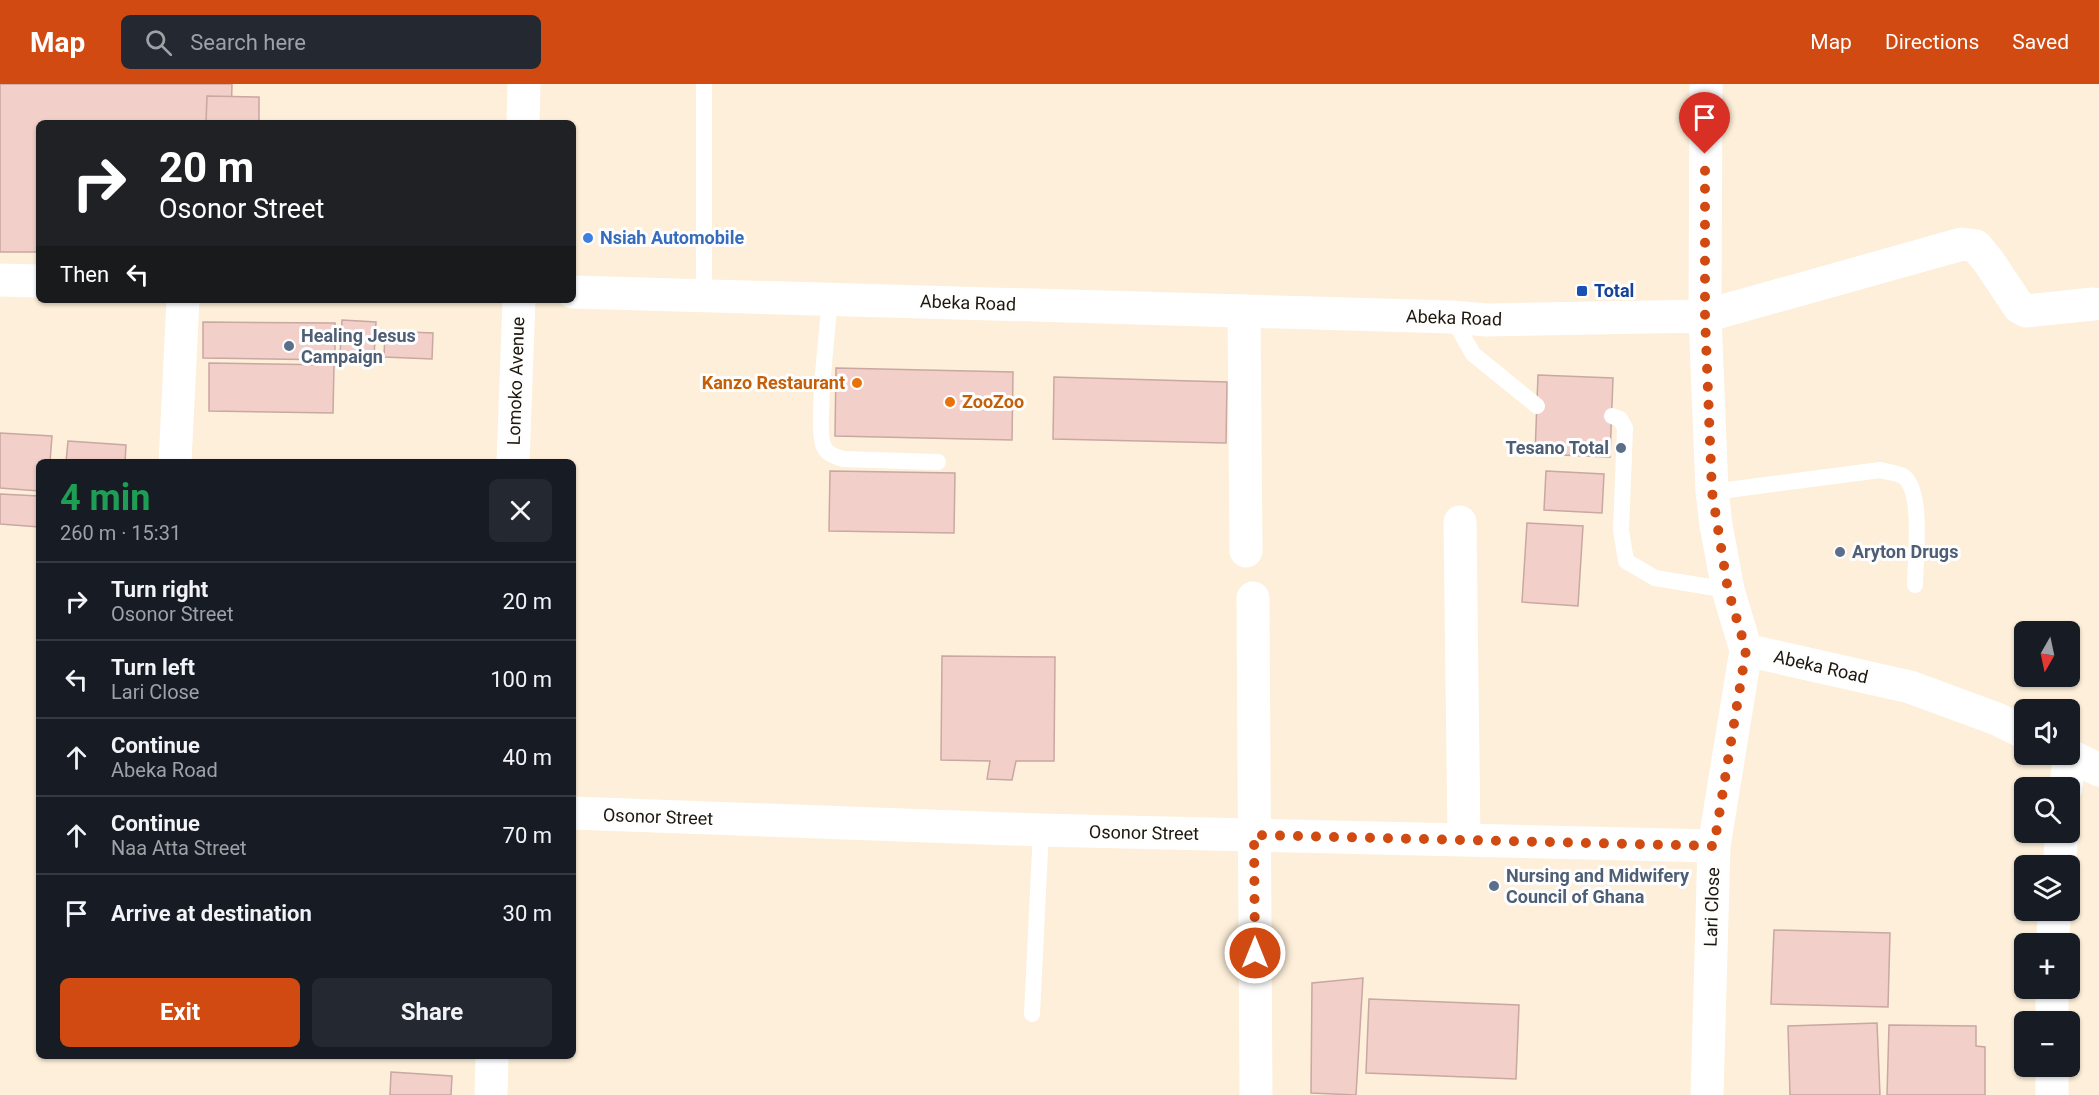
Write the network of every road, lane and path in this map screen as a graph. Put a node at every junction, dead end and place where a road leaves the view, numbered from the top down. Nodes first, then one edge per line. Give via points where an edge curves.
1 (524, 84) edge
2 (704, 84) edge
3 (1706, 84) edge
4 (523, 120) edge
5 (0, 280) edge
6 (36, 281) edge
7 (576, 292) edge
8 (704, 296) junction
9 (830, 299) junction
10 (183, 303) edge
11 (519, 303) edge
12 (2093, 304) dead end
13 (1244, 311) junction
14 (1705, 316) junction
15 (1452, 317) junction
16 (1537, 406) dead end
17 (1612, 417) dead end
18 (175, 459) edge
19 (513, 459) edge
20 (938, 462) dead end
21 (1712, 492) junction
22 (1460, 522) dead end
23 (1246, 551) dead end
24 (1915, 585) dead end
25 (1728, 590) junction
26 (1253, 598) dead end
27 (1746, 650) junction
28 (2014, 728) edge
29 (2080, 761) edge
30 (2099, 770) edge
31 (576, 813) edge
32 (1041, 830) junction
33 (1254, 835) junction
34 (1464, 839) junction
35 (1714, 846) junction
36 (1032, 1014) dead end
37 (492, 1059) edge
38 (2052, 1077) edge
39 (491, 1095) edge
40 (1256, 1095) edge
41 (1707, 1095) edge
42 (2052, 1095) edge

1 - 4 street
2 - 8 lane
3 - 14 street
5 - 6 street
7 - 8 street, Abeka Road
8 - 9 street, Abeka Road
9 - 13 street, Abeka Road
9 - 20 lane via 821,418 823,445 828,454 843,459
10 - 18 street
11 - 19 street, Lomoko Avenue
12 - 14 street, Abeka Road via 2026,311 2019,307 1976,246 1962,244
13 - 15 street, Abeka Road
13 - 23 street
14 - 15 street, Abeka Road via 1486,320
14 - 21 street
15 - 16 lane via 1473,354
17 - 25 lane via 1620,419 1625,428 1622,530 1626,561 1655,578
21 - 24 lane via 1880,470 1902,476 1912,488 1916,507
21 - 25 street
22 - 34 street
25 - 27 street
26 - 33 street
27 - 28 street, Abeka Road via 1910,687
27 - 35 street, Lari Close
29 - 30 street
31 - 32 street, Osonor Street
32 - 33 street, Osonor Street
32 - 36 lane
33 - 34 street, Osonor Street
33 - 40 street
34 - 35 street, Osonor Street
35 - 41 street, Lari Close
37 - 39 street
38 - 42 street

